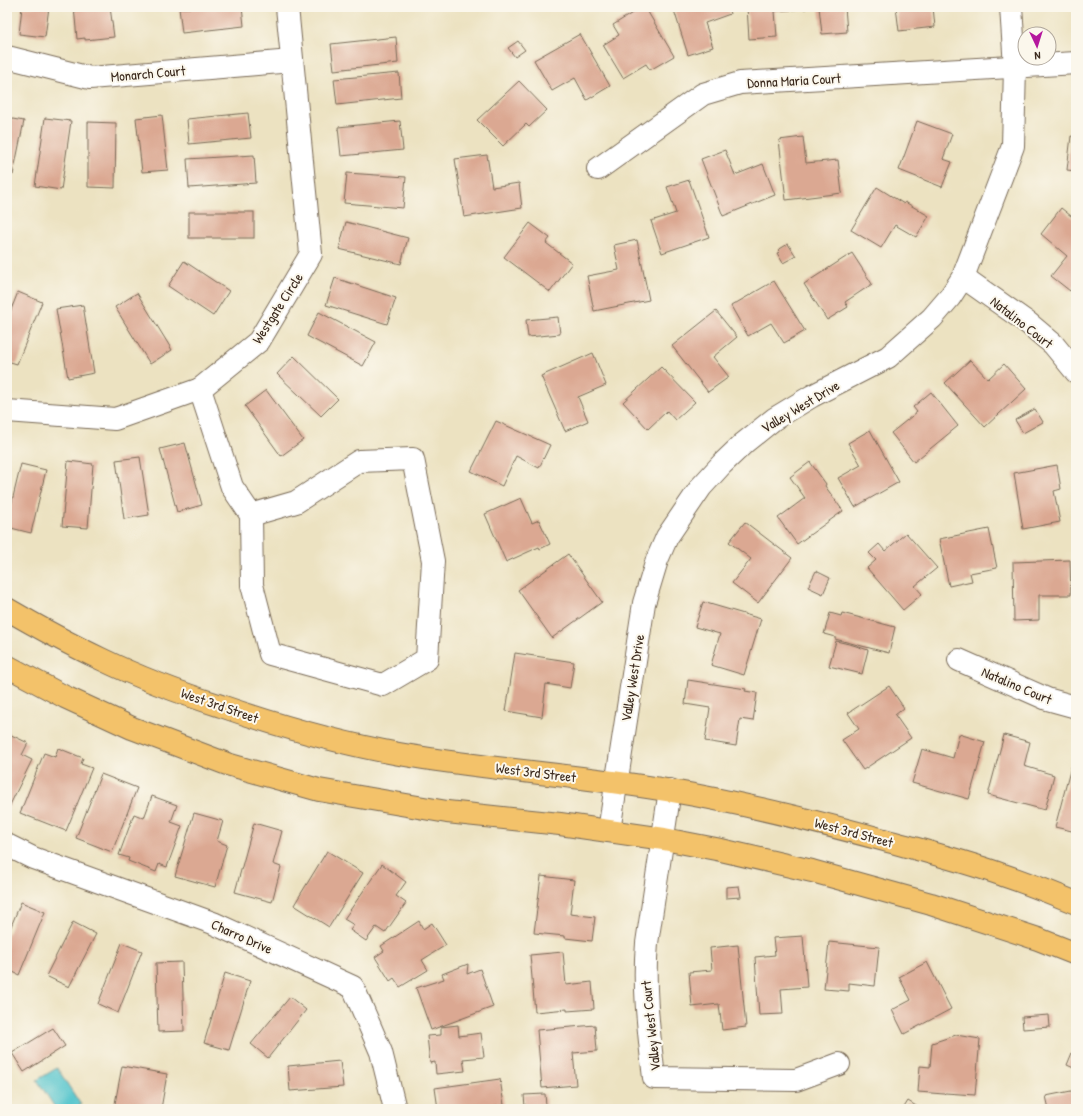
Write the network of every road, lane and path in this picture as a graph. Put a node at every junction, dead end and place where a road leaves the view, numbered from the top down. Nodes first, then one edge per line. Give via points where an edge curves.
1 (287, 7) edge
2 (1011, 7) edge
3 (7, 57) edge
4 (292, 61) junction
5 (1076, 63) edge
6 (1015, 67) junction
7 (598, 170) dead end
8 (963, 277) junction
9 (1076, 372) edge
10 (200, 389) junction
11 (7, 411) edge
12 (251, 515) junction
13 (7, 609) edge
14 (959, 660) dead end
15 (7, 666) edge
16 (1076, 707) edge
17 (616, 782) junction
18 (670, 790) junction
19 (609, 831) junction
20 (664, 839) junction
21 (7, 845) edge
22 (1076, 903) edge
23 (1076, 954) edge
24 (838, 1064) dead end
25 (395, 1109) edge

1 - 4 street, Westgate Circle
2 - 6 street, Valley West Drive
3 - 4 street, Monarch Court via 90,78
4 - 10 street, Westgate Circle via 311,254 259,341
5 - 6 street, Donna Maria Court
6 - 7 street, Donna Maria Court via 740,83 703,94
6 - 8 street, Valley West Drive via 1013,146
8 - 9 street, Natalino Court via 1053,344
8 - 17 street, Valley West Drive via 932,318 888,356 812,396 774,419 744,443 711,476 682,514 667,537 657,560 644,603
10 - 11 street, Westgate Circle via 115,419
10 - 12 street via 232,487
12 - 12 street via 252,585 270,654 383,685 427,659 433,562 413,459 359,461 296,502
13 - 17 main road, West 3rd Street via 65,642 148,680 273,723 399,754
14 - 16 street, Natalino Court via 1047,699
15 - 19 main road via 64,697 132,728 227,764 319,790 447,812
17 - 18 main road, West 3rd Street
17 - 19 street, Valley West Drive
18 - 20 street, Valley West Court
18 - 22 main road, West 3rd Street via 791,816 946,857 1002,874
19 - 20 main road
20 - 23 main road via 768,860 881,889 981,919
20 - 24 street, Valley West Court via 645,964 646,1007 654,1078 796,1080
21 - 25 street, Charro Drive via 33,858 213,923 353,987 381,1052

